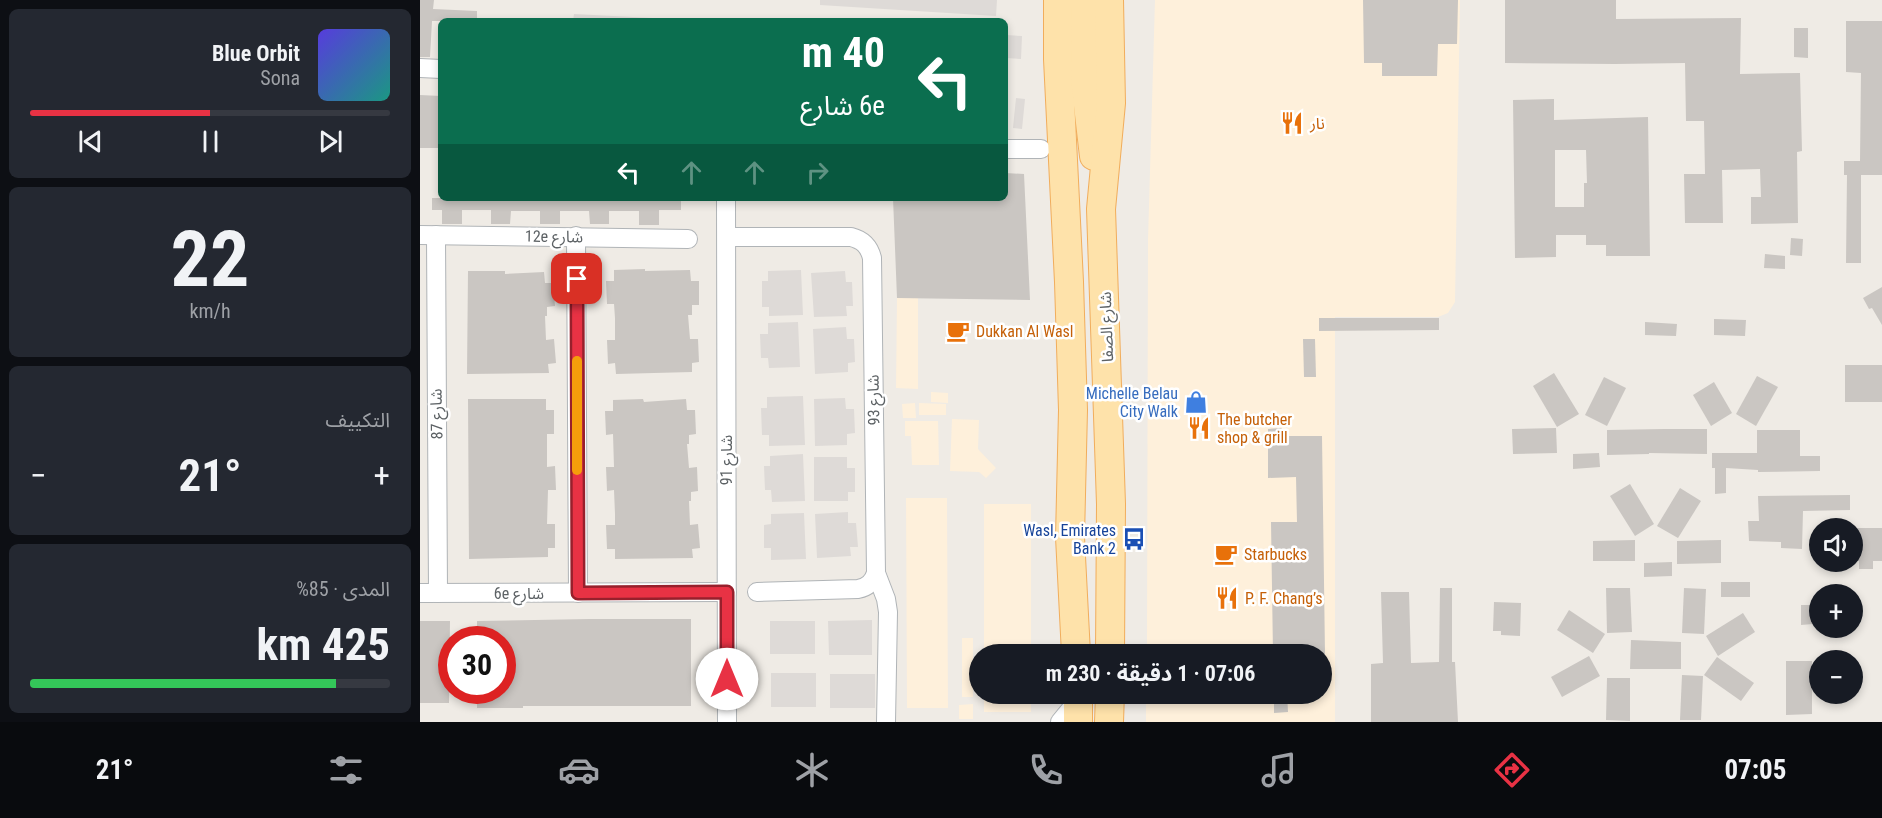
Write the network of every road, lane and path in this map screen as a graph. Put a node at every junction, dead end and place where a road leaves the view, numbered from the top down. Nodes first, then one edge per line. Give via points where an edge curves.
1 (1058, 0) edge
2 (1085, 0) edge
3 (1109, 0) edge
4 (1126, 0) edge
5 (420, 68) edge
6 (438, 69) edge
7 (1111, 103) junction
8 (1008, 149) edge
9 (1041, 149) dead end
10 (726, 201) edge
11 (1101, 208) junction
12 (428, 236) edge
13 (576, 236) junction
14 (727, 237) junction
15 (688, 239) dead end
16 (876, 573) junction
17 (727, 592) junction
18 (758, 592) dead end
19 (429, 593) edge
20 (578, 593) junction
21 (1075, 644) edge
22 (1110, 644) edge
23 (1110, 704) edge
24 (1078, 705) edge
25 (727, 722) edge
26 (886, 722) edge
27 (1060, 722) edge
28 (1109, 722) edge

1 - 21 main road via 1073,410 1070,537
2 - 11 main road via 1088,107
3 - 7 main road, شارع الصفا
4 - 7 main road via 1123,54
5 - 6 street
7 - 11 main road, شارع الصفا
8 - 9 street
10 - 14 street, شارع 91
11 - 22 main road, شارع الصفا via 1111,504
12 - 13 street, 12e شارع
12 - 19 street, شارع 87
13 - 15 street, 12e شارع
13 - 20 street
14 - 16 street, شارع 93 via 851,237 866,243 870,250
14 - 17 street, شارع 91
16 - 18 street via 864,588
16 - 26 street via 888,612
17 - 20 street, 6e شارع
17 - 25 street, شارع 91
19 - 20 street, 6e شارع
23 - 28 main road
24 - 27 street

